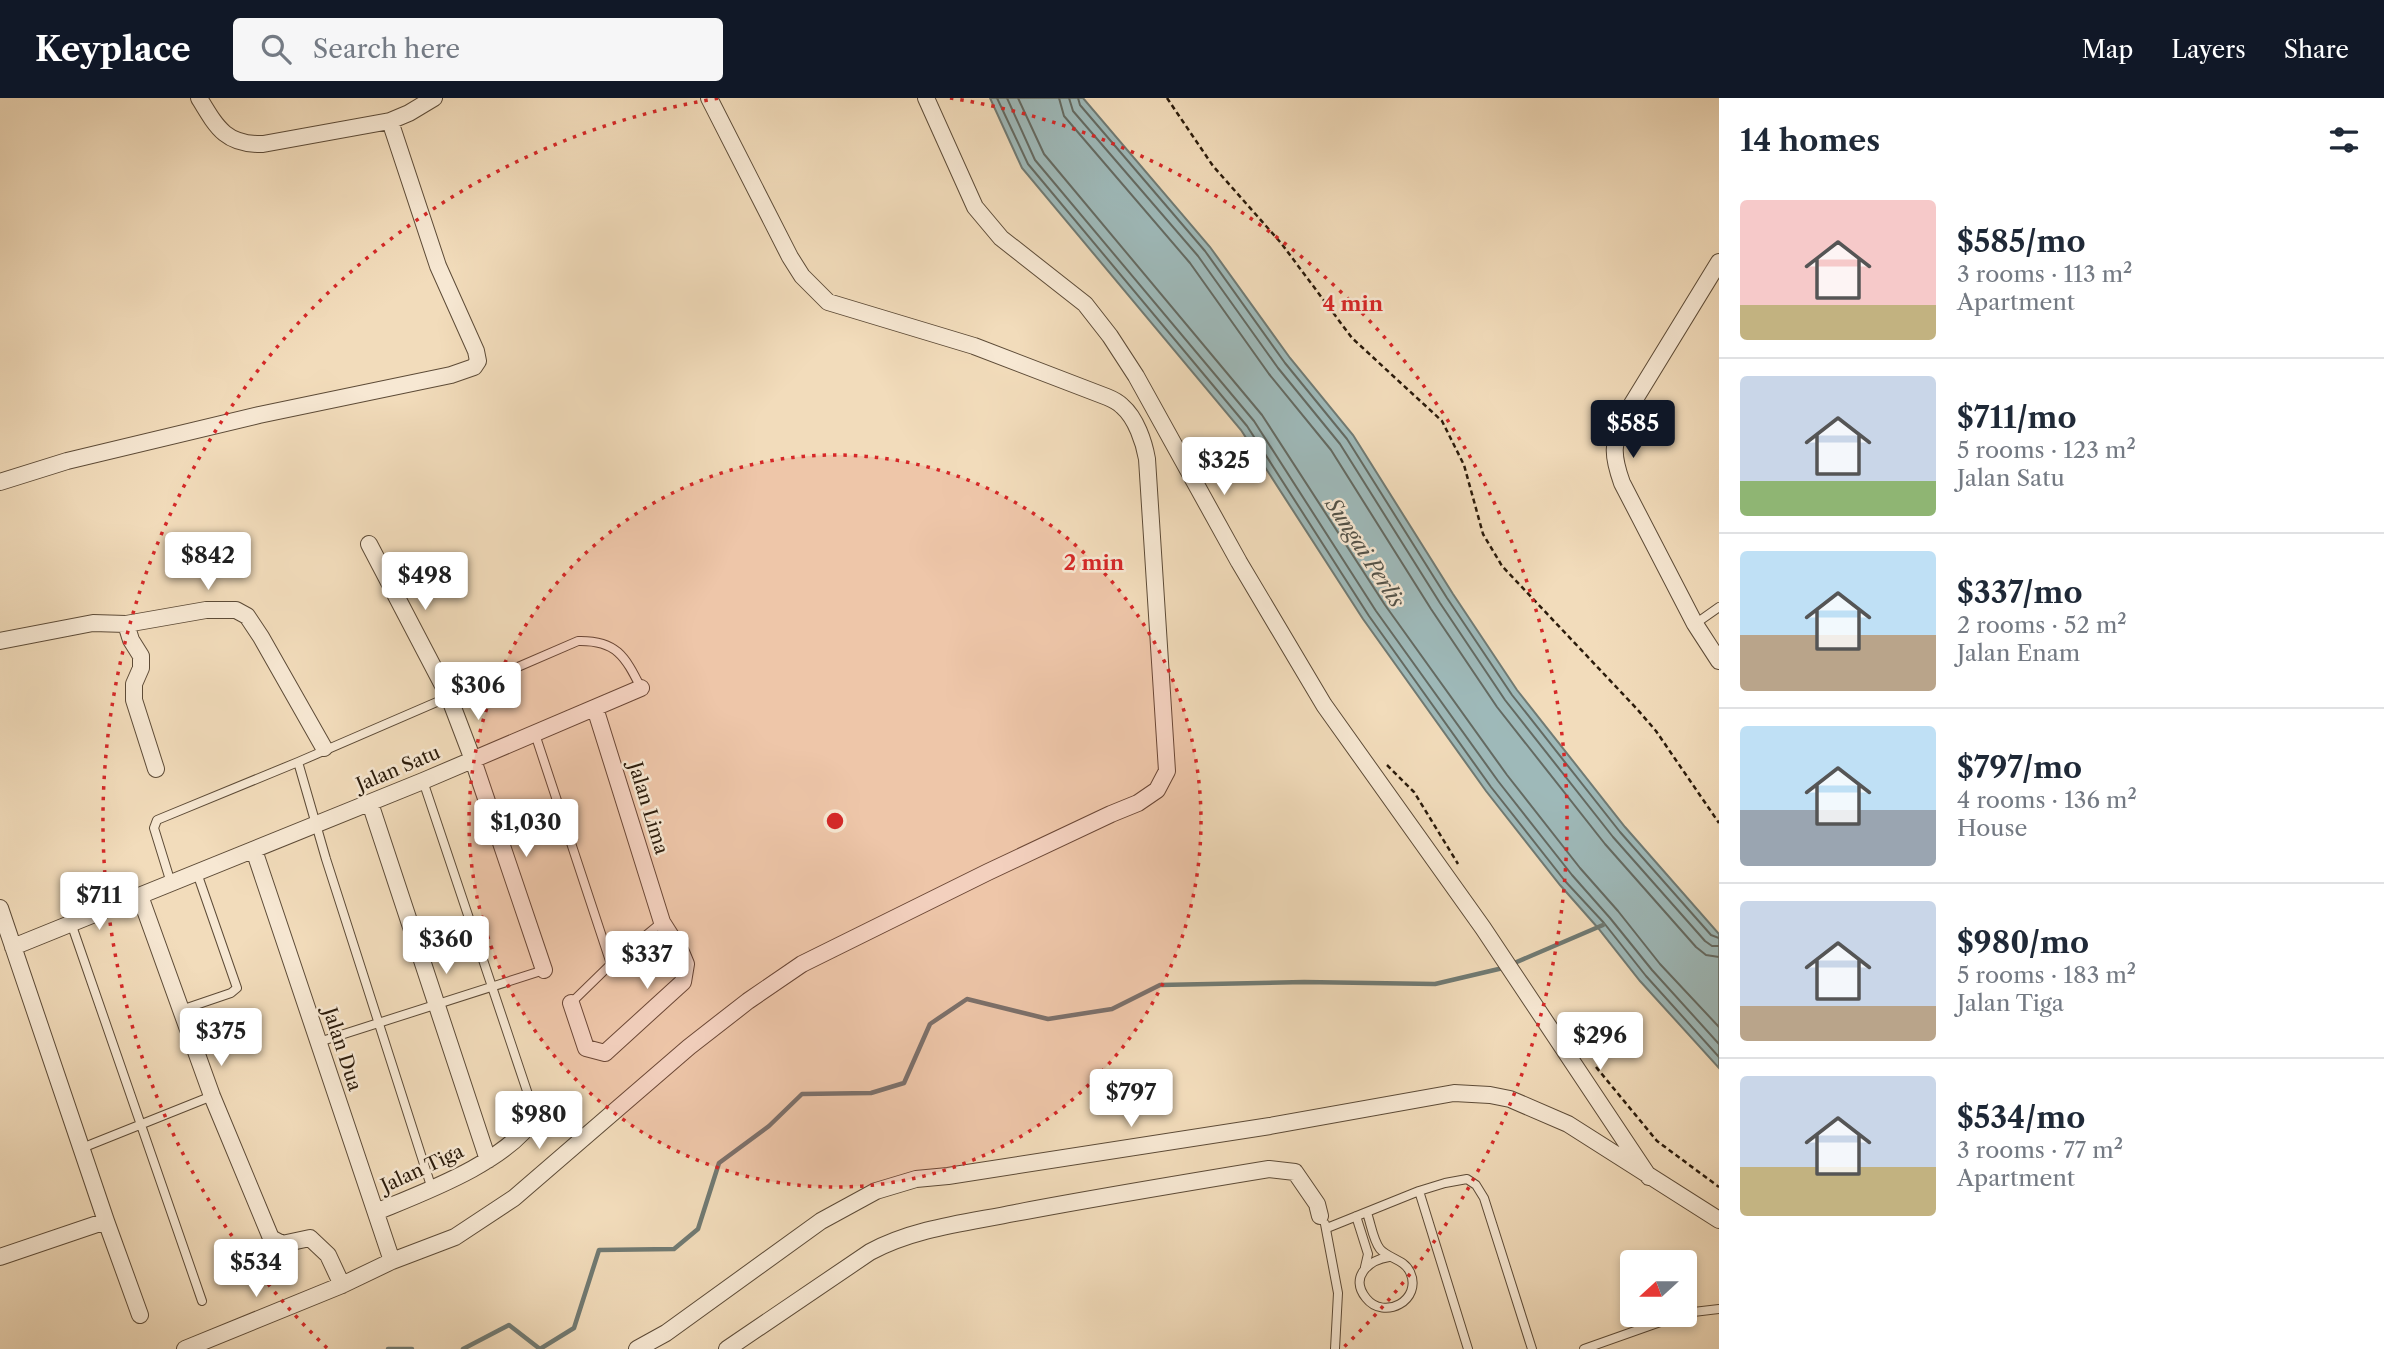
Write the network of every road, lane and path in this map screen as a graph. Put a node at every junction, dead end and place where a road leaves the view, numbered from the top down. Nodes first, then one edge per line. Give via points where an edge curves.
1 (199, 98) edge
2 (434, 98) edge
3 (709, 98) edge
4 (926, 98) edge
5 (1167, 98) edge
6 (390, 121) junction
7 (1719, 262) edge
8 (0, 482) edge
9 (369, 544) dead end
10 (1719, 607) edge
11 (126, 624) junction
12 (1695, 624) junction
13 (0, 641) edge
14 (1719, 661) edge
15 (640, 688) joint
16 (449, 697) junction
17 (595, 708) junction
18 (535, 734) junction
19 (324, 748) junction
20 (473, 760) junction
21 (298, 762) junction
22 (1384, 762) dead end
23 (156, 769) dead end
24 (423, 781) junction
25 (370, 803) junction
26 (1719, 823) edge
27 (317, 824) junction
28 (254, 849) junction
29 (197, 873) junction
30 (1465, 874) dead end
31 (171, 883) junction
32 (140, 896) junction
33 (0, 908) edge
34 (662, 922) junction
35 (71, 923) junction
36 (13, 947) junction
37 (611, 964) junction
38 (544, 970) joint
39 (493, 988) junction
40 (571, 1003) joint
41 (436, 1005) junction
42 (181, 1010) junction
43 (379, 1023) junction
44 (319, 1042) junction
45 (1592, 1062) dead end
46 (212, 1096) junction
47 (530, 1100) joint
48 (141, 1125) junction
49 (82, 1148) junction
50 (488, 1160) junction
51 (1649, 1177) junction
52 (1719, 1188) edge
53 (432, 1189) junction
54 (1419, 1191) junction
55 (376, 1212) junction
56 (1367, 1213) junction
57 (1356, 1216) junction
58 (1719, 1220) edge
59 (106, 1221) junction
60 (1324, 1222) junction
61 (0, 1257) edge
62 (1390, 1257) junction
63 (392, 1261) junction
64 (1365, 1267) junction
65 (342, 1285) junction
66 (202, 1301) dead end
67 (1719, 1308) edge
68 (1698, 1312) edge
69 (140, 1315) dead end
70 (1647, 1327) edge
71 (185, 1349) edge
72 (637, 1349) edge
73 (727, 1349) edge
74 (1335, 1349) edge
75 (1468, 1349) edge
76 (1532, 1349) edge
77 (1584, 1349) edge

1 - 6 street via 221,130 248,144
2 - 6 street
3 - 63 street via 790,257 828,302 974,346 1107,397 1122,405 1132,419 1147,459 1167,771 1157,790 1138,803 802,964 689,1047 514,1198 455,1237
4 - 51 street via 975,207 1001,238 1085,304 1110,336 1324,705 1483,928
5 - 26 path via 1213,166 1280,243 1352,338 1442,421 1464,465 1483,534 1502,566 1656,731
6 - 8 street via 438,266 476,351 474,367 67,461
7 - 12 street via 1615,438 1614,460 1622,483
9 - 16 street
10 - 12 lane
11 - 13 street via 93,624
11 - 19 street via 223,609 247,616
11 - 23 street via 141,656 134,701
12 - 14 street
15 - 16 lane via 627,660 598,640 578,641
15 - 17 street, Jalan Satu
16 - 19 lane
16 - 20 street
17 - 18 street, Jalan Satu
17 - 34 street, Jalan Lima
18 - 20 street, Jalan Satu
18 - 37 lane
19 - 21 lane
20 - 24 street, Jalan Satu
20 - 38 street
21 - 27 lane
21 - 31 lane via 157,820 154,828
22 - 30 path via 1414,792
24 - 25 street, Jalan Satu
24 - 39 lane
25 - 27 street, Jalan Satu
25 - 41 street, Jalan Tiga
27 - 28 street, Jalan Satu
27 - 43 lane
28 - 29 street, Jalan Satu
28 - 44 street, Jalan Dua
29 - 31 street, Jalan Satu
29 - 42 lane via 237,988
31 - 32 street, Jalan Satu
32 - 35 street, Jalan Satu
32 - 42 street
33 - 36 street
34 - 37 lane
34 - 40 street, Jalan Lima via 681,952 685,964 682,982 605,1054 586,1048
35 - 36 street, Jalan Satu
35 - 48 lane
36 - 49 street
37 - 40 lane
38 - 39 lane
39 - 41 lane
39 - 47 lane
41 - 43 lane
41 - 50 street, Jalan Tiga
42 - 46 street
43 - 44 lane
43 - 53 lane
44 - 55 street, Jalan Dua
45 - 52 path via 1657,1140
46 - 48 lane
46 - 65 street via 271,1238 282,1244 310,1238 328,1255
47 - 50 street via 535,1116 529,1126
48 - 49 lane
48 - 66 lane
49 - 59 street
50 - 53 street, Jalan Tiga
51 - 58 street
51 - 72 street via 1568,1124 1526,1105 1490,1095 1454,1093 1270,1126 916,1179 876,1191 821,1221
53 - 55 street, Jalan Tiga
54 - 56 lane
54 - 75 lane
54 - 76 lane via 1467,1179 1476,1185
55 - 63 street, Jalan Dua
56 - 57 lane
56 - 62 lane via 1379,1248
57 - 60 lane
57 - 64 lane via 1368,1254
59 - 61 street
59 - 69 street
60 - 73 street via 1295,1172 1269,1169 926,1230 870,1252
60 - 74 lane via 1338,1293
62 - 64 lane
62 - 64 lane via 1402,1262 1412,1286 1397,1307 1383,1309 1370,1304 1362,1294 1360,1280
63 - 65 street
65 - 71 street
67 - 68 lane
70 - 77 lane

